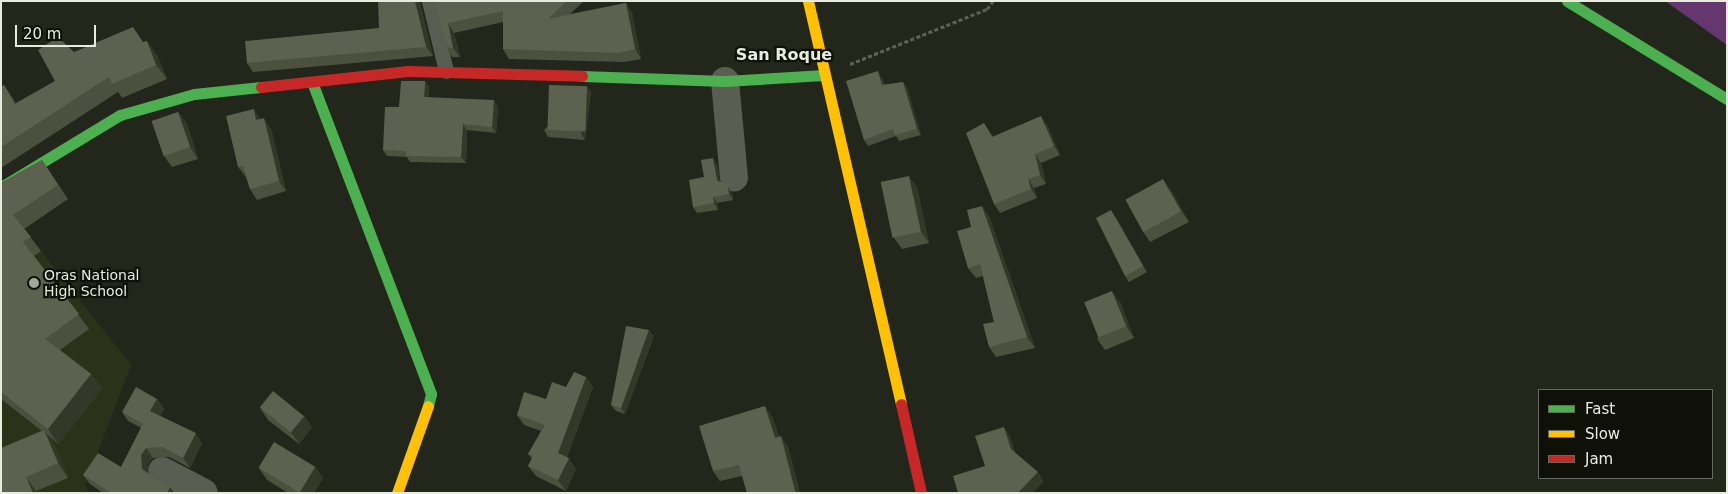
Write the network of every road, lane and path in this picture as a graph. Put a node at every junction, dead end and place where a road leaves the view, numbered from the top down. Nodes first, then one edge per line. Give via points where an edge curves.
1 (429, 1) edge
2 (808, 1) edge
3 (993, 1) edge
4 (1567, 1) edge
5 (446, 71) junction
6 (824, 75) junction
7 (725, 81) junction
8 (312, 82) junction
9 (1727, 99) edge
10 (734, 178) dead end
11 (1, 187) edge
12 (162, 471) dead end
13 (204, 493) edge
14 (397, 493) edge
15 (921, 493) edge

1 - 5 lane
2 - 6 street
3 - 6 path via 987,9
4 - 9 street
5 - 7 street
5 - 8 street
6 - 7 street
6 - 15 street
7 - 10 street
8 - 11 street via 194,94 120,115
8 - 14 street via 431,394 416,452
12 - 13 street

